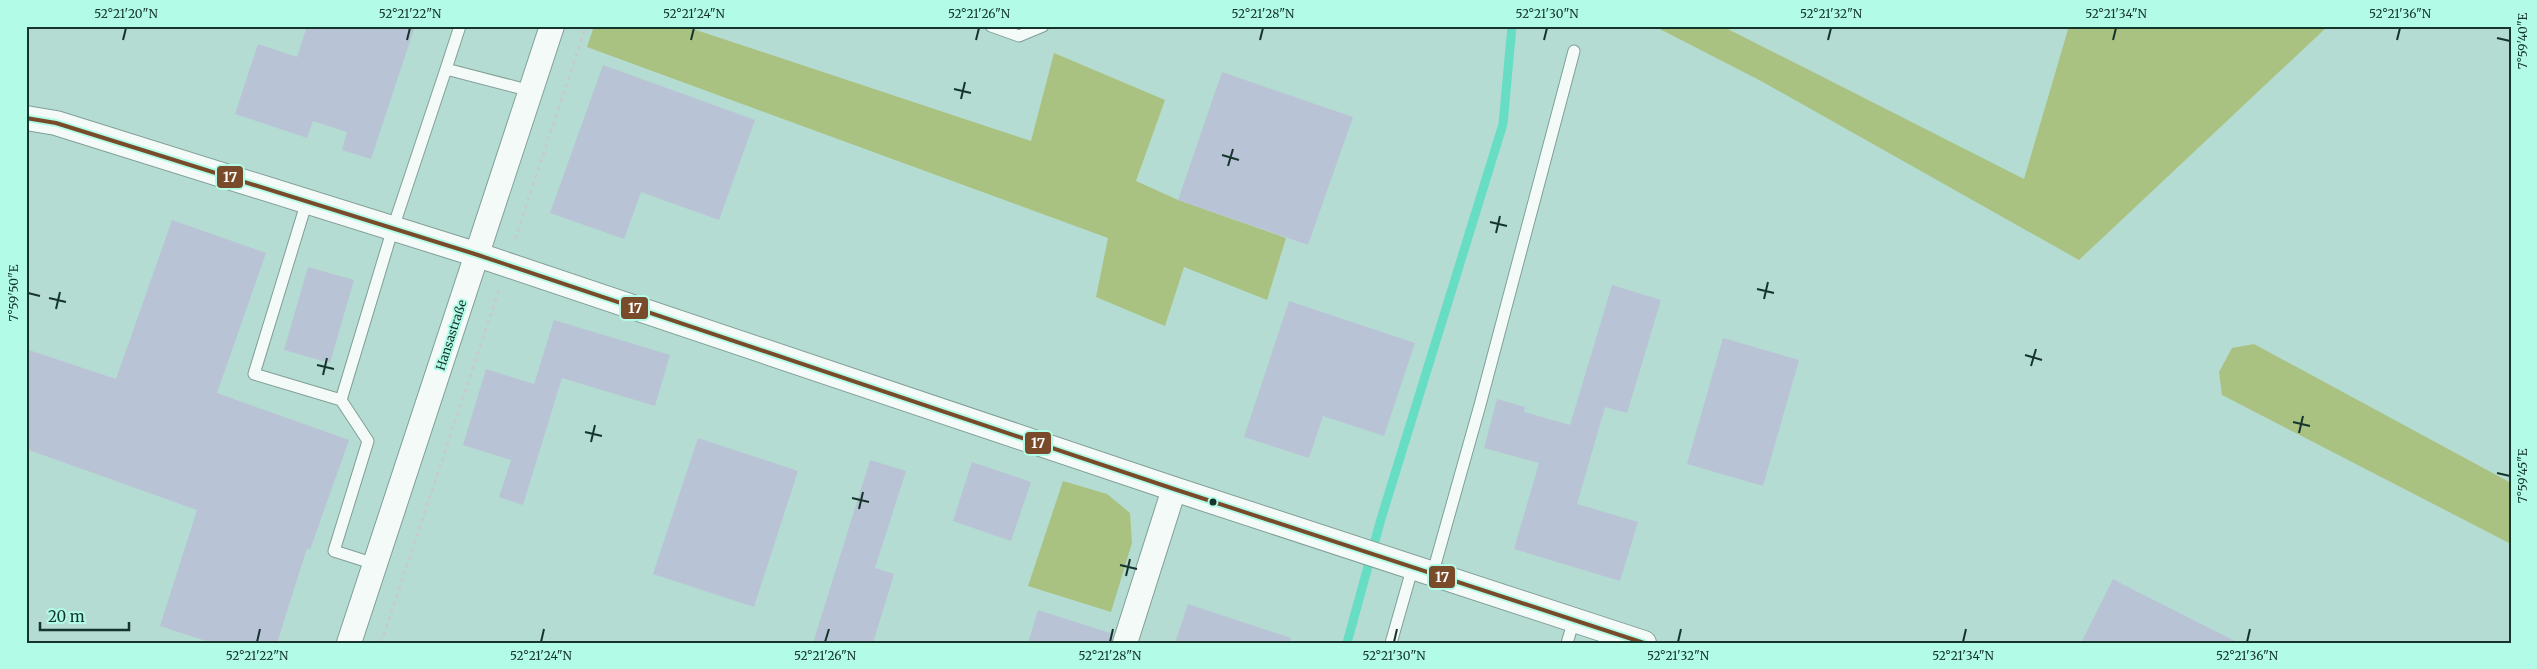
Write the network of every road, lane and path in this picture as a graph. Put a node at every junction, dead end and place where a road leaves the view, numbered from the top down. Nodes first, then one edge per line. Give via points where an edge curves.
1 (460, 26) edge
2 (552, 26) edge
3 (586, 26) edge
4 (991, 26) edge
5 (1043, 26) edge
6 (1574, 51) dead end
7 (446, 69) junction
8 (531, 91) junction
9 (26, 118) edge
10 (307, 201) junction
11 (393, 228) junction
12 (478, 255) junction
13 (507, 265) junction
14 (341, 400) junction
15 (1174, 489) junction
16 (375, 564) junction
17 (1413, 566) junction
18 (1574, 620) junction
19 (348, 643) edge
20 (381, 643) edge
21 (1125, 643) edge
22 (1392, 643) edge
23 (1567, 643) edge
24 (1644, 643) edge

1 - 7 lane
2 - 8 street, Hansastraße
3 - 13 path
4 - 5 lane via 1019,36
6 - 17 lane via 1482,396
7 - 8 lane
7 - 11 lane
8 - 12 street, Hansastraße
9 - 10 street via 56,122
10 - 11 street
10 - 14 lane via 254,374
11 - 12 street
11 - 14 lane
12 - 13 street
12 - 16 street, Hansastraße
13 - 15 street
13 - 20 path
14 - 16 lane via 368,441 334,551
15 - 17 street
15 - 21 street
16 - 19 street, Hansastraße
17 - 18 street
17 - 22 lane
18 - 23 lane
18 - 24 street

